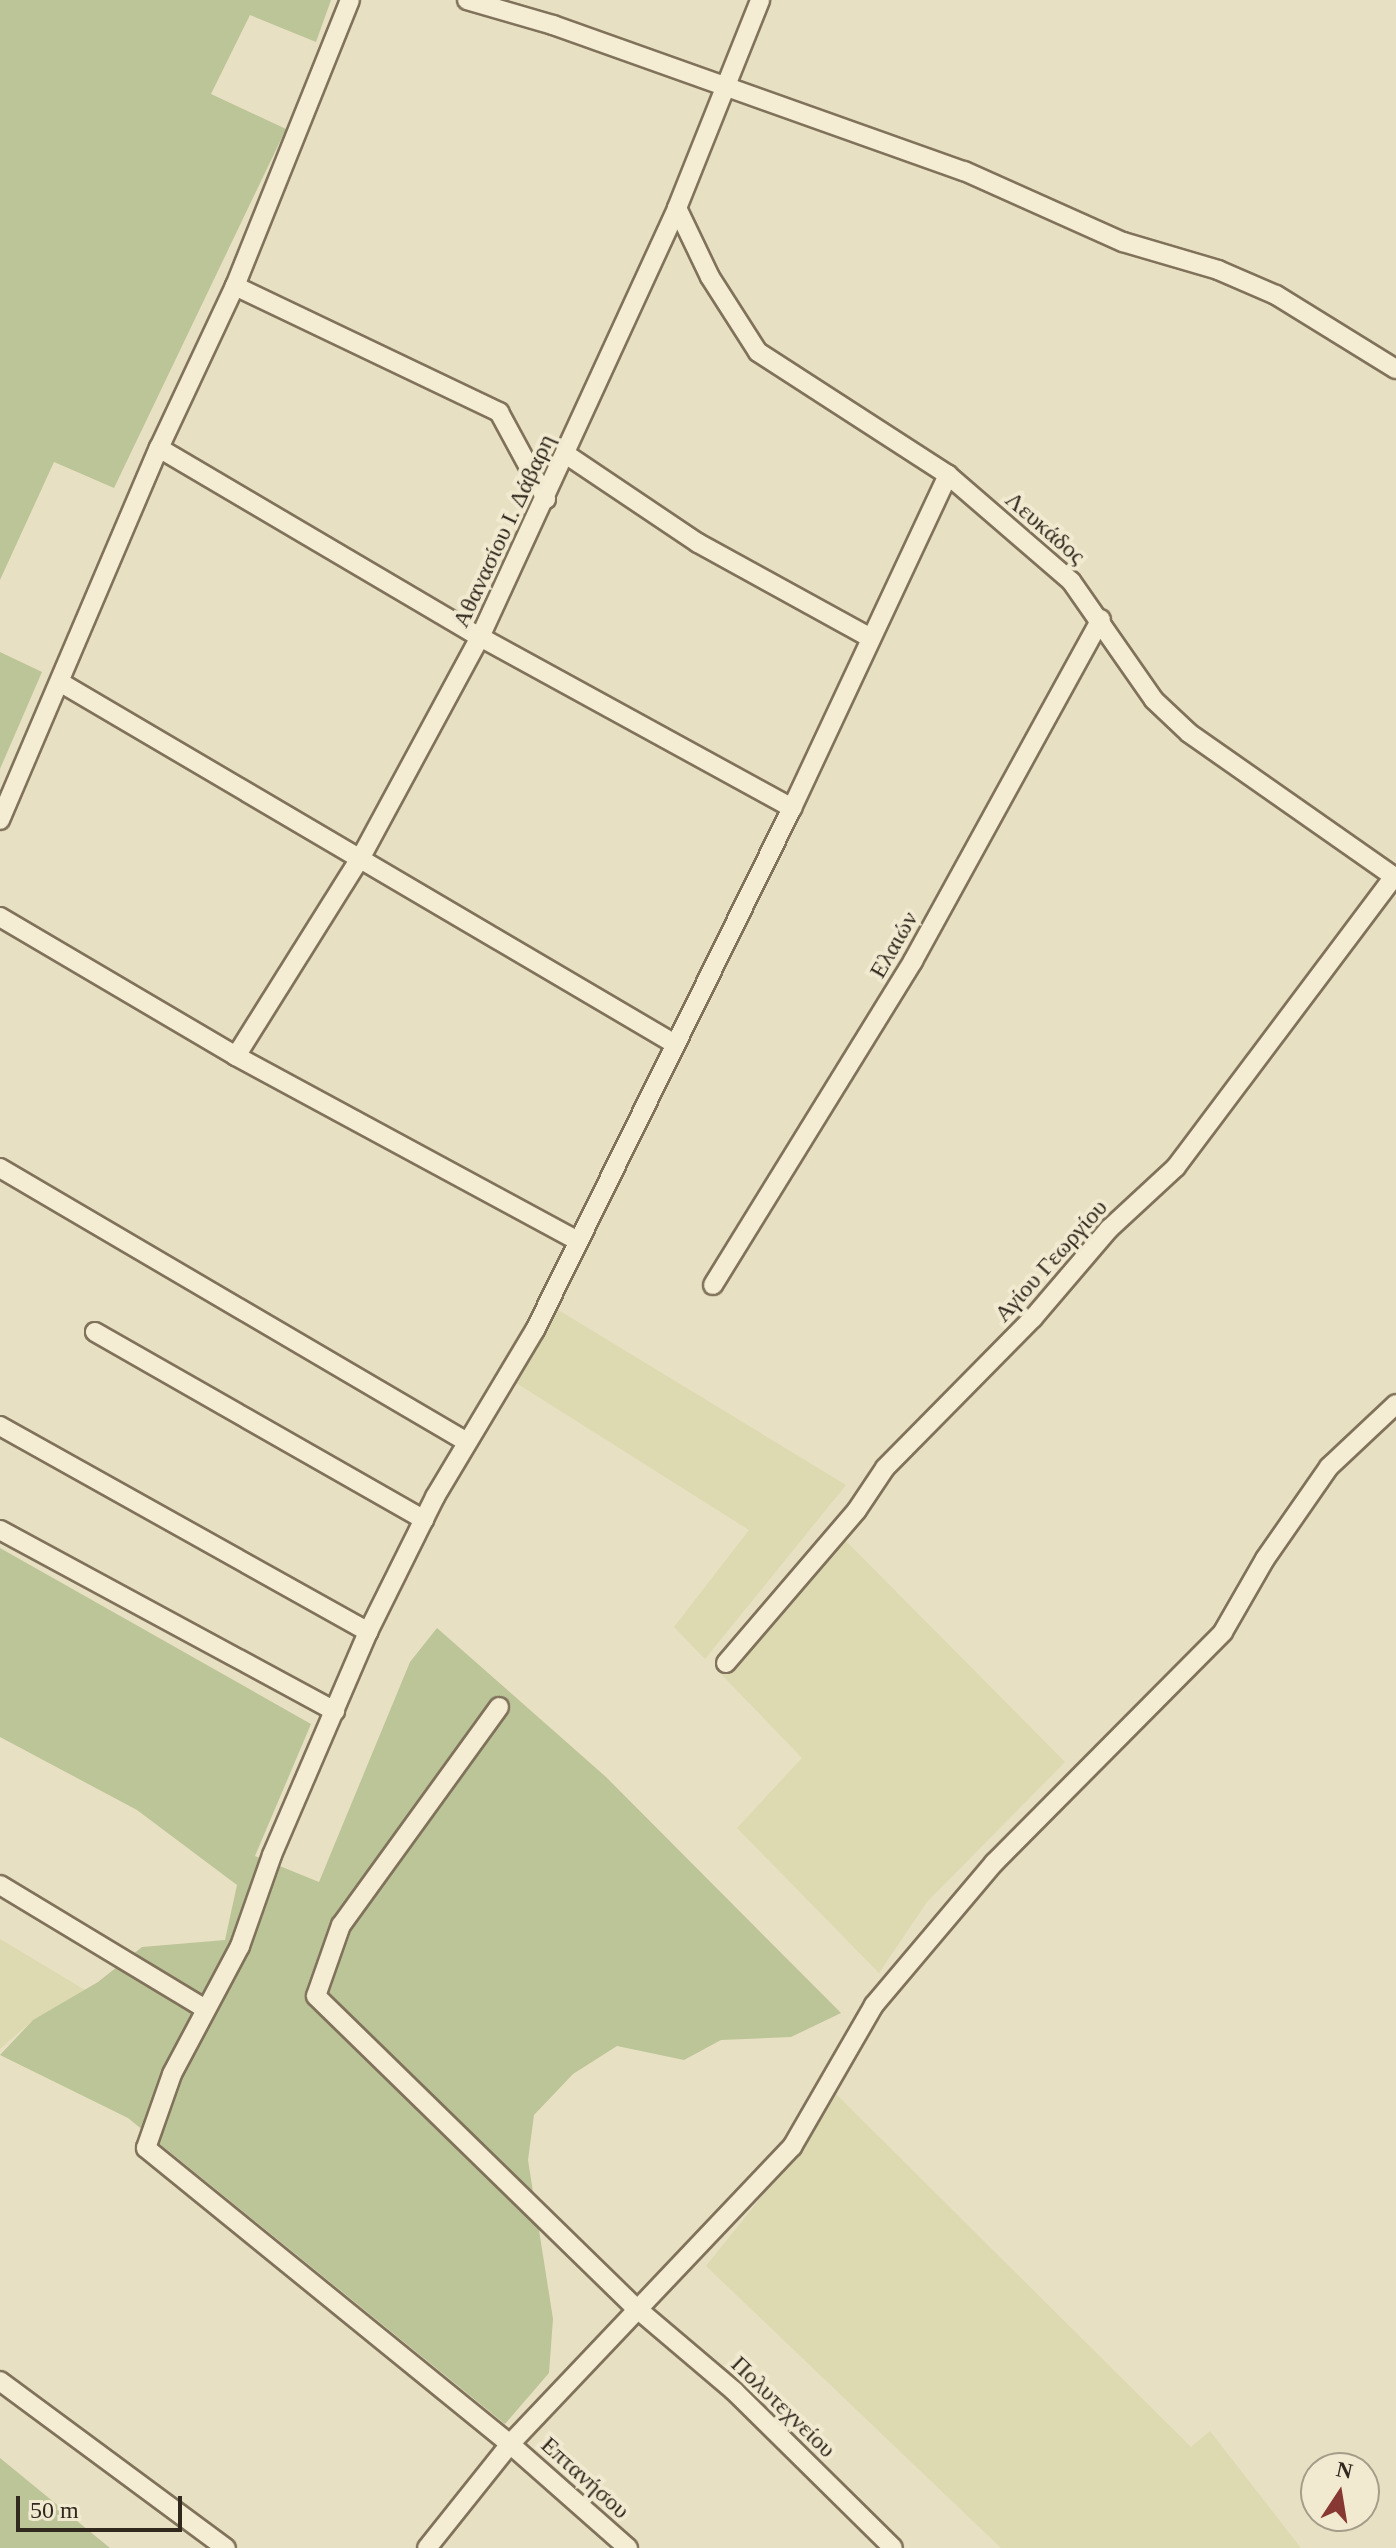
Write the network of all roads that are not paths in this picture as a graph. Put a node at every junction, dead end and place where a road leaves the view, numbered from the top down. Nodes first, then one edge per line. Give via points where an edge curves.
1 (350, 0) edge
2 (467, 0) edge
3 (760, 0) edge
4 (725, 86) junction
5 (677, 208) junction
6 (235, 286) junction
7 (1396, 369) edge
8 (159, 448) junction
9 (567, 455) junction
10 (948, 475) junction
11 (546, 499) junction
12 (1101, 619) junction
13 (480, 637) junction
14 (871, 638) junction
15 (63, 684) junction
16 (792, 808) junction
17 (0, 820) edge
18 (361, 857) junction
19 (1395, 878) edge
20 (0, 917) edge
21 (675, 1044) junction
22 (236, 1056) junction
23 (0, 1168) edge
24 (578, 1241) junction
25 (713, 1285) dead end
26 (95, 1332) dead end
27 (1396, 1404) edge
28 (0, 1426) edge
29 (467, 1442) junction
30 (424, 1520) junction
31 (0, 1530) edge
32 (368, 1632) junction
33 (726, 1663) dead end
34 (499, 1707) dead end
35 (335, 1711) junction
36 (0, 1885) edge
37 (204, 2008) junction
38 (635, 2307) junction
39 (0, 2381) edge
40 (510, 2444) junction
41 (226, 2548) edge
42 (427, 2548) edge
43 (628, 2548) edge
44 (893, 2548) edge

1 - 6 street
2 - 4 street
3 - 4 street, Αθανασίου Ι. Δάβαρη
4 - 5 street, Αθανασίου Ι. Δάβαρη
4 - 7 street via 964,171 1123,242 1218,270 1276,295
5 - 9 street, Αθανασίου Ι. Δάβαρη
5 - 10 street, Λευκάδος via 710,277 758,352
6 - 8 street
6 - 11 street via 499,412
8 - 13 street
8 - 15 street
9 - 11 street, Αθανασίου Ι. Δάβαρη
9 - 14 street via 698,543
10 - 12 street, Λευκάδος via 1071,581
10 - 14 street
11 - 13 street, Αθανασίου Ι. Δάβαρη
12 - 19 street, Λευκάδος via 1154,700 1189,733
12 - 25 street, Ελαιών via 913,961
13 - 16 street
13 - 18 street, Αθανασίου Ι. Δάβαρη
14 - 16 street
15 - 17 street
15 - 18 street
16 - 21 street
18 - 21 street
18 - 22 street, Αθανασίου Ι. Δάβαρη
19 - 33 street, Αγίου Γεωργίου via 1176,1167 1109,1229 1033,1318 885,1468 857,1510
20 - 22 street
21 - 24 street
22 - 24 street
23 - 29 street
24 - 29 street via 535,1330
26 - 30 street
27 - 38 street via 1329,1467 1265,1559 1223,1632 994,1863 874,2005 792,2147
28 - 32 street
29 - 30 street
30 - 32 street
31 - 35 street
32 - 35 street
34 - 38 street, Πολυτεχνείου via 341,1925 316,1996
35 - 37 street via 272,1855 240,1946
36 - 37 street
37 - 40 street, Επτανήσου via 172,2074 146,2148
38 - 40 street
38 - 44 street, Πολυτεχνείου via 734,2391
39 - 41 street
40 - 42 street
40 - 43 street, Επτανήσου

